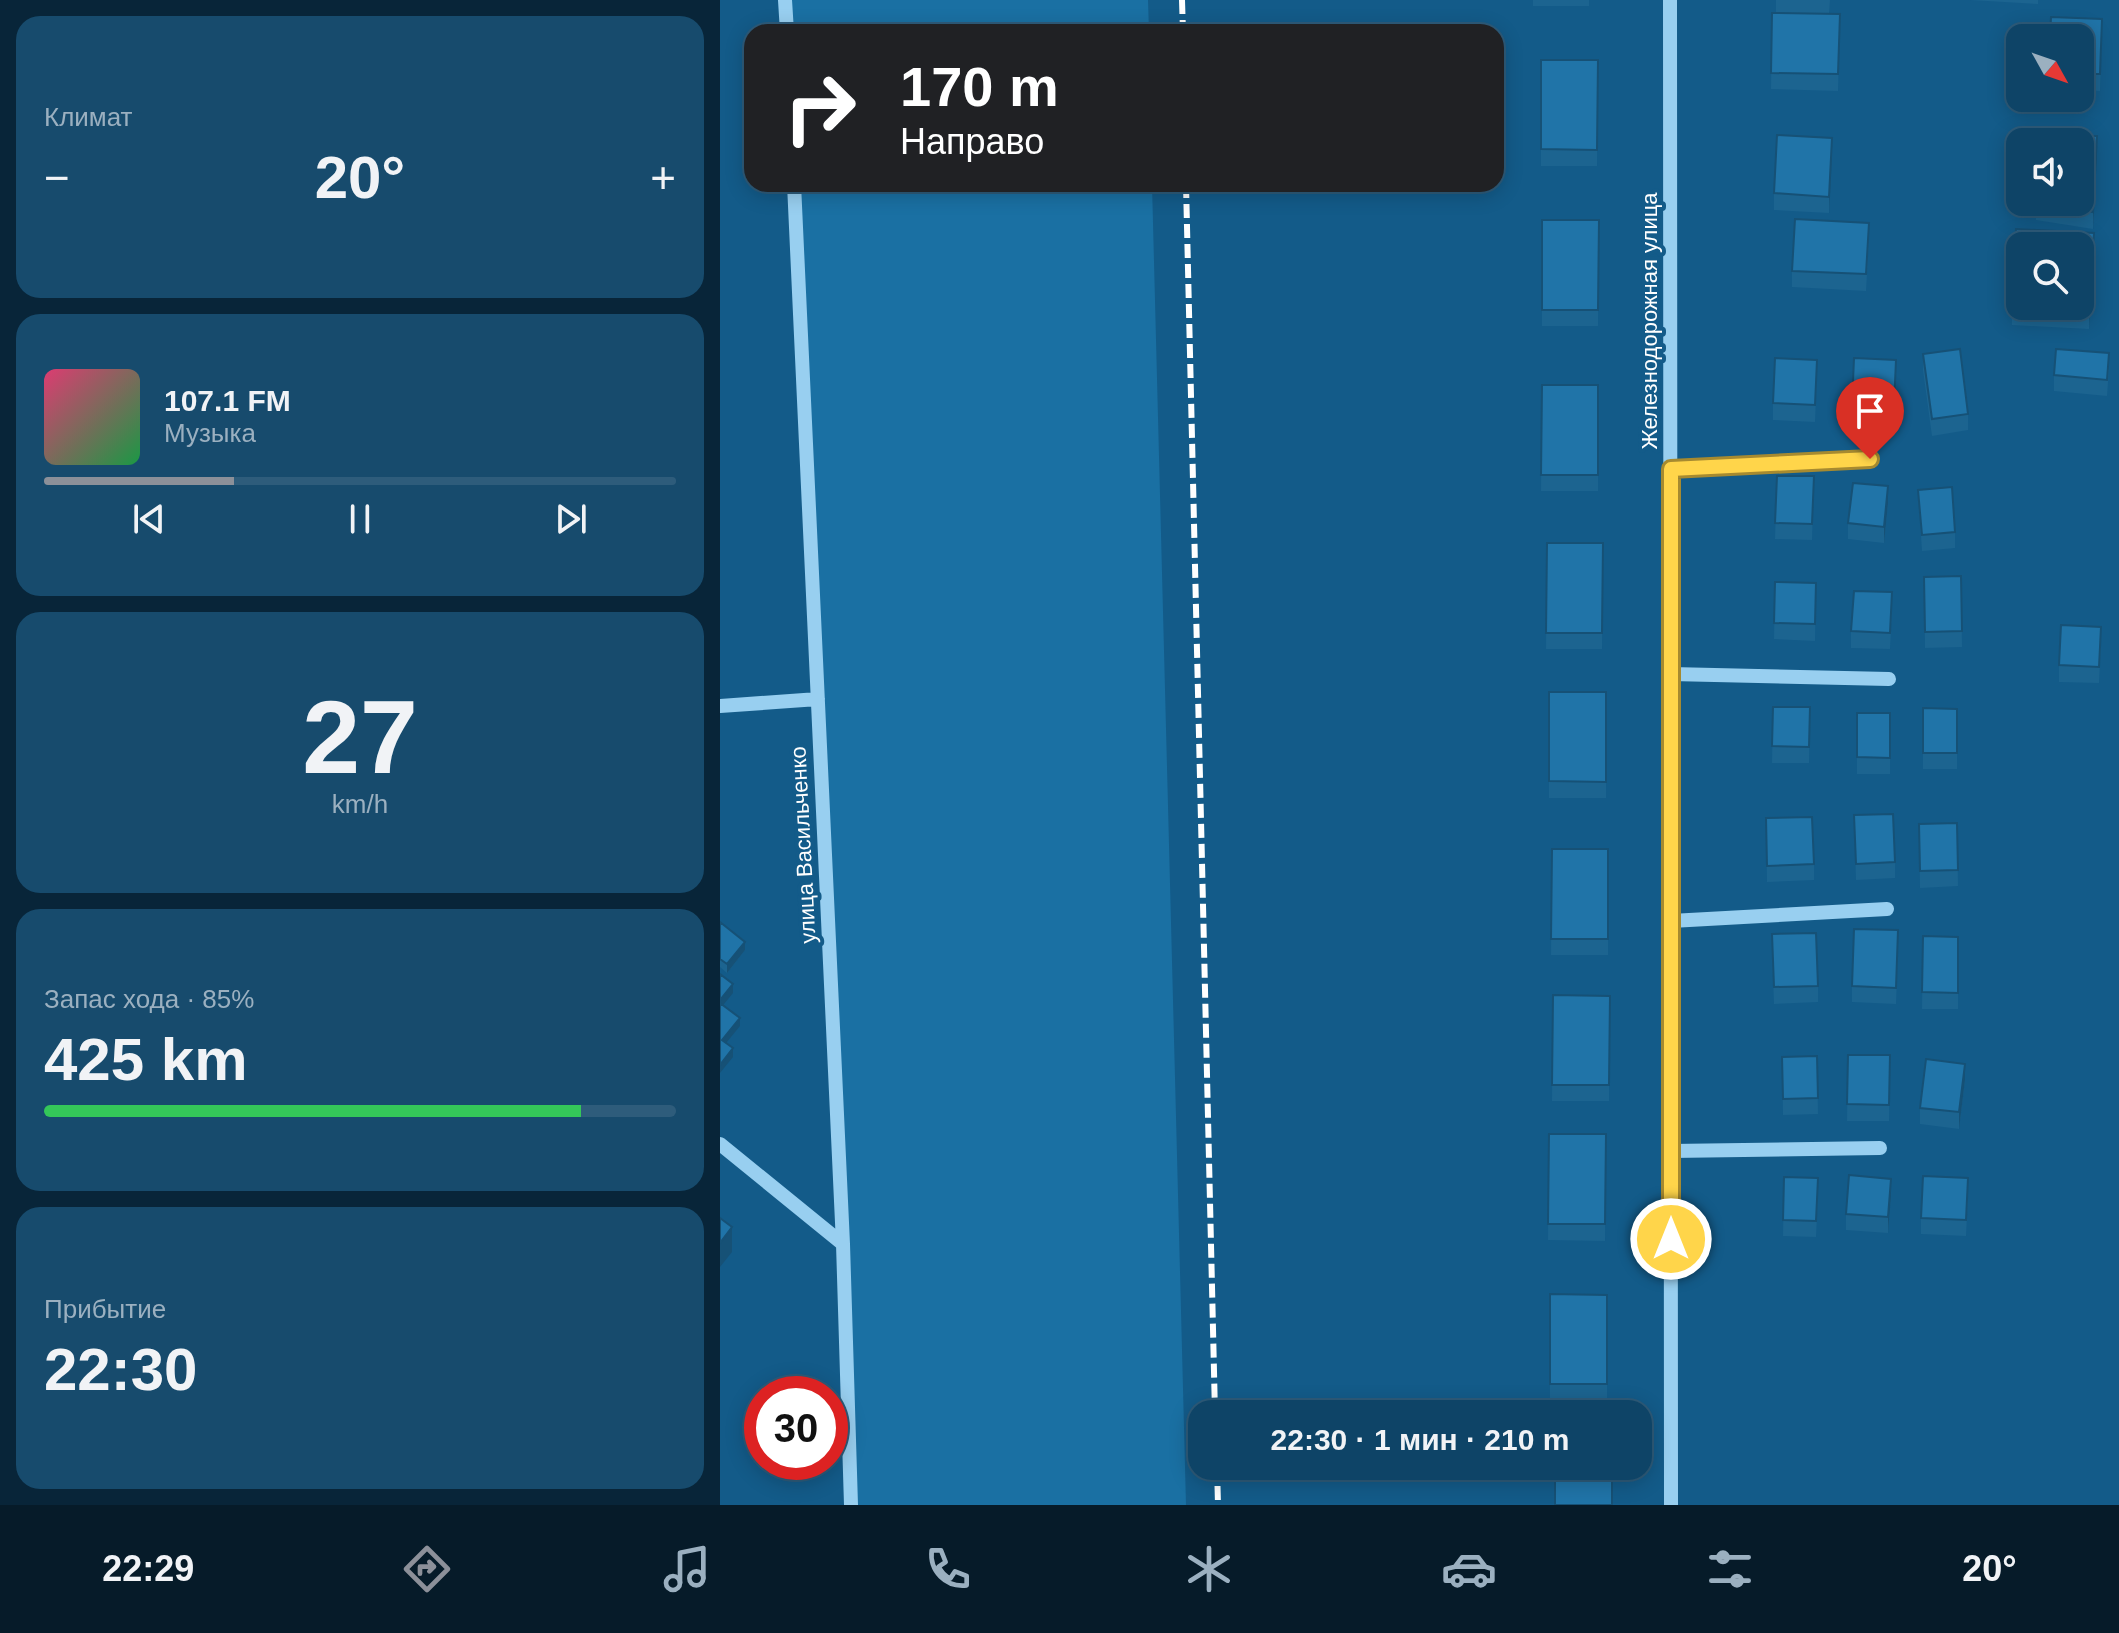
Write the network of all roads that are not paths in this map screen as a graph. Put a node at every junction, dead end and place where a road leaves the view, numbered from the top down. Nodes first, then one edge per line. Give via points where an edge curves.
1 (785, 0) edge
2 (1670, 0) edge
3 (786, 24) edge
4 (794, 192) edge
5 (1870, 459) dead end
6 (1671, 469) junction
7 (1671, 674) junction
8 (1889, 679) dead end
9 (818, 699) junction
10 (720, 706) edge
11 (1887, 909) dead end
12 (1671, 921) junction
13 (720, 1144) edge
14 (1880, 1148) dead end
15 (1671, 1151) junction
16 (843, 1244) junction
17 (851, 1505) edge
18 (1671, 1505) edge

1 - 3 street
2 - 6 street, Железнодорожная улица
4 - 9 street, улица Васильченко
5 - 6 street
6 - 7 street, Железнодорожная улица
7 - 8 street
7 - 12 street, Железнодорожная улица
9 - 10 street
9 - 16 street, улица Васильченко
11 - 12 street
12 - 15 street, Железнодорожная улица
13 - 16 street
14 - 15 street
15 - 18 street, Железнодорожная улица
16 - 17 street, улица Васильченко

